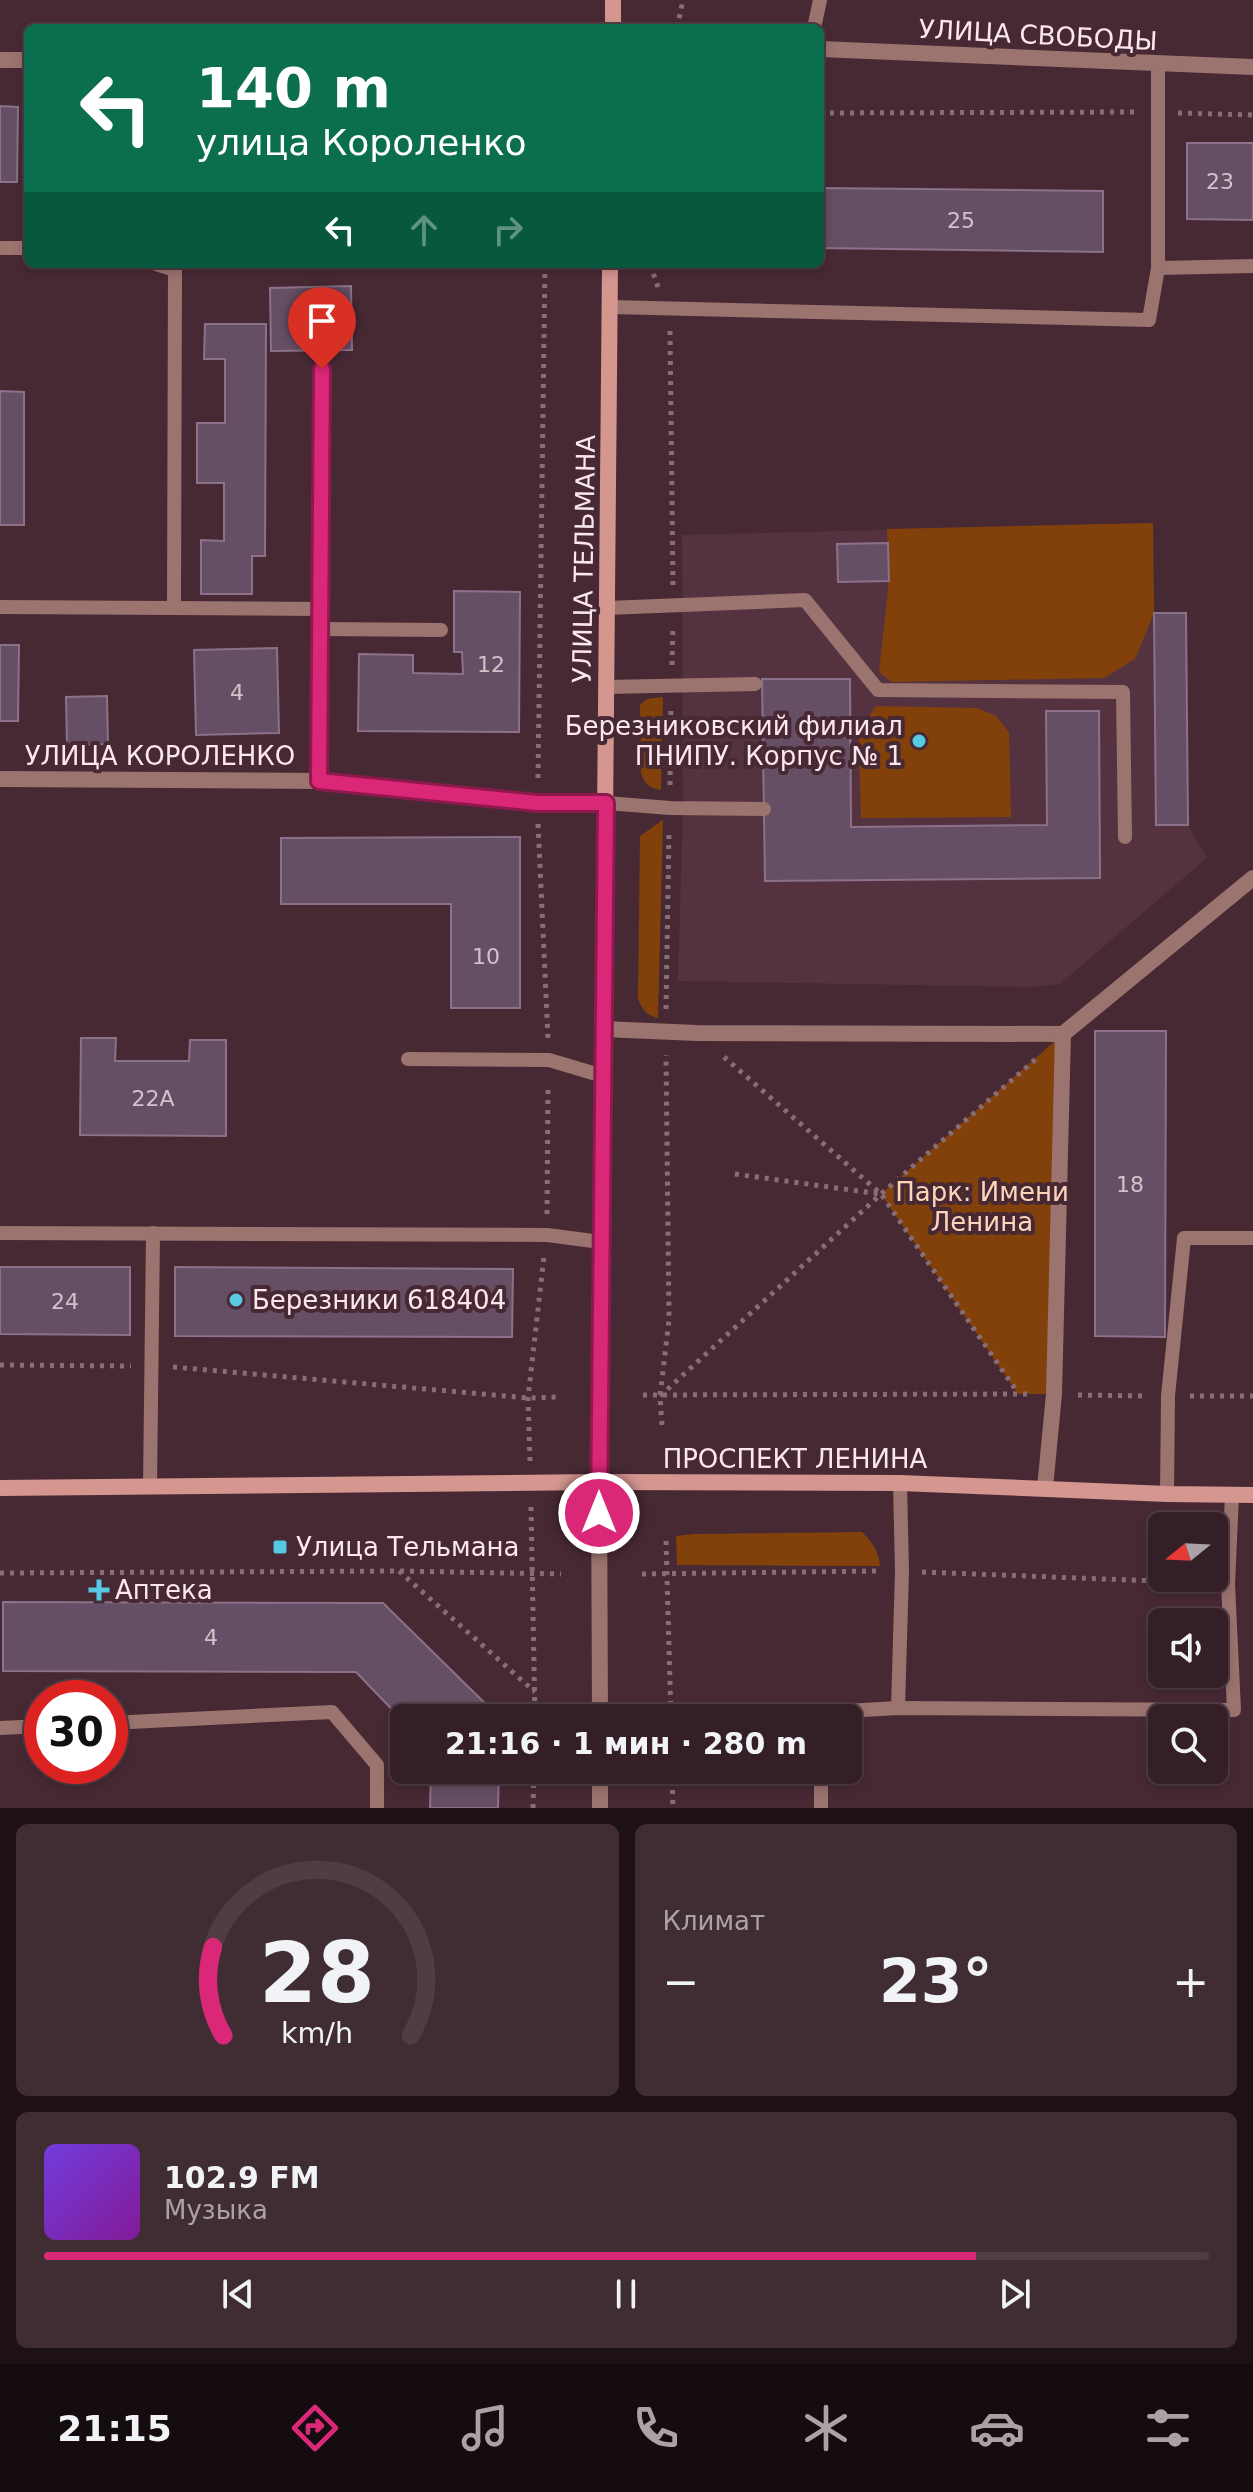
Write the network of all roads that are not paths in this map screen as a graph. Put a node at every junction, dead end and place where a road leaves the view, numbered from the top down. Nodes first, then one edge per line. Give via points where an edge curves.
1 (613, 0) edge
2 (820, 0) edge
3 (613, 24) edge
4 (815, 24) edge
5 (824, 49) edge
6 (0, 60) edge
7 (24, 60) edge
8 (1158, 64) junction
9 (1253, 67) edge
10 (0, 248) edge
11 (24, 248) edge
12 (1253, 266) edge
13 (169, 268) edge
14 (610, 268) edge
15 (1158, 268) junction
16 (610, 307) junction
17 (322, 369) dead end
18 (0, 607) edge
19 (174, 608) junction
20 (607, 608) junction
21 (320, 609) junction
22 (320, 629) junction
23 (441, 630) dead end
24 (755, 684) dead end
25 (606, 687) junction
26 (0, 779) edge
27 (319, 781) junction
28 (606, 803) junction
29 (764, 809) dead end
30 (1125, 837) dead end
31 (1253, 878) edge
32 (603, 1029) junction
33 (1063, 1034) junction
34 (408, 1059) dead end
35 (603, 1076) junction
36 (0, 1233) edge
37 (153, 1233) junction
38 (1253, 1238) edge
39 (601, 1242) junction
40 (599, 1482) junction
41 (900, 1483) junction
42 (150, 1487) junction
43 (0, 1488) edge
44 (1045, 1488) junction
45 (1167, 1494) junction
46 (1232, 1495) junction
47 (1253, 1495) edge
48 (600, 1704) edge
49 (898, 1708) junction
50 (862, 1710) edge
51 (128, 1722) edge
52 (24, 1727) edge
53 (0, 1728) edge
54 (600, 1784) edge
55 (821, 1784) edge
56 (377, 1808) edge
57 (600, 1808) edge
58 (821, 1808) edge

1 - 3 main road
2 - 4 lane
5 - 8 street, УЛИЦА СВОБОДЫ
6 - 7 street
8 - 9 street, УЛИЦА СВОБОДЫ
8 - 15 lane
10 - 11 lane
12 - 15 lane
13 - 19 lane via 175,270
14 - 16 main road, УЛИЦА ТЕЛЬМАНА
15 - 16 lane via 1149,320
16 - 20 main road, УЛИЦА ТЕЛЬМАНА
17 - 21 lane
18 - 19 lane
19 - 21 lane
20 - 25 main road, УЛИЦА ТЕЛЬМАНА
20 - 30 lane via 805,600 878,690 1123,692
21 - 22 lane
22 - 23 lane
22 - 27 lane
24 - 25 lane
25 - 28 main road, УЛИЦА ТЕЛЬМАНА
26 - 27 street, УЛИЦА КОРОЛЕНКО
27 - 28 street, УЛИЦА КОРОЛЕНКО via 537,803
28 - 29 lane
28 - 32 main road, УЛИЦА ТЕЛЬМАНА
31 - 33 street
32 - 33 street
32 - 35 main road, УЛИЦА ТЕЛЬМАНА
33 - 44 street via 1054,1394
34 - 35 lane via 549,1060
35 - 39 main road, УЛИЦА ТЕЛЬМАНА
36 - 37 lane
37 - 39 lane via 547,1235
37 - 42 lane
38 - 45 lane via 1184,1238 1168,1396
39 - 40 main road, УЛИЦА ТЕЛЬМАНА
40 - 41 main road, ПРОСПЕКТ ЛЕНИНА
40 - 42 main road, ПРОСПЕКТ ЛЕНИНА
40 - 48 street, УЛИЦА ТЕЛЬМАНА
41 - 44 main road, ПРОСПЕКТ ЛЕНИНА
41 - 49 lane
42 - 43 main road, ПРОСПЕКТ ЛЕНИНА
44 - 45 main road, ПРОСПЕКТ ЛЕНИНА
45 - 46 main road, ПРОСПЕКТ ЛЕНИНА
46 - 47 main road, ПРОСПЕКТ ЛЕНИНА
46 - 49 lane via 1228,1584 1234,1710
49 - 50 lane
51 - 56 lane via 332,1712 377,1765
52 - 53 lane
54 - 57 street
55 - 58 lane

